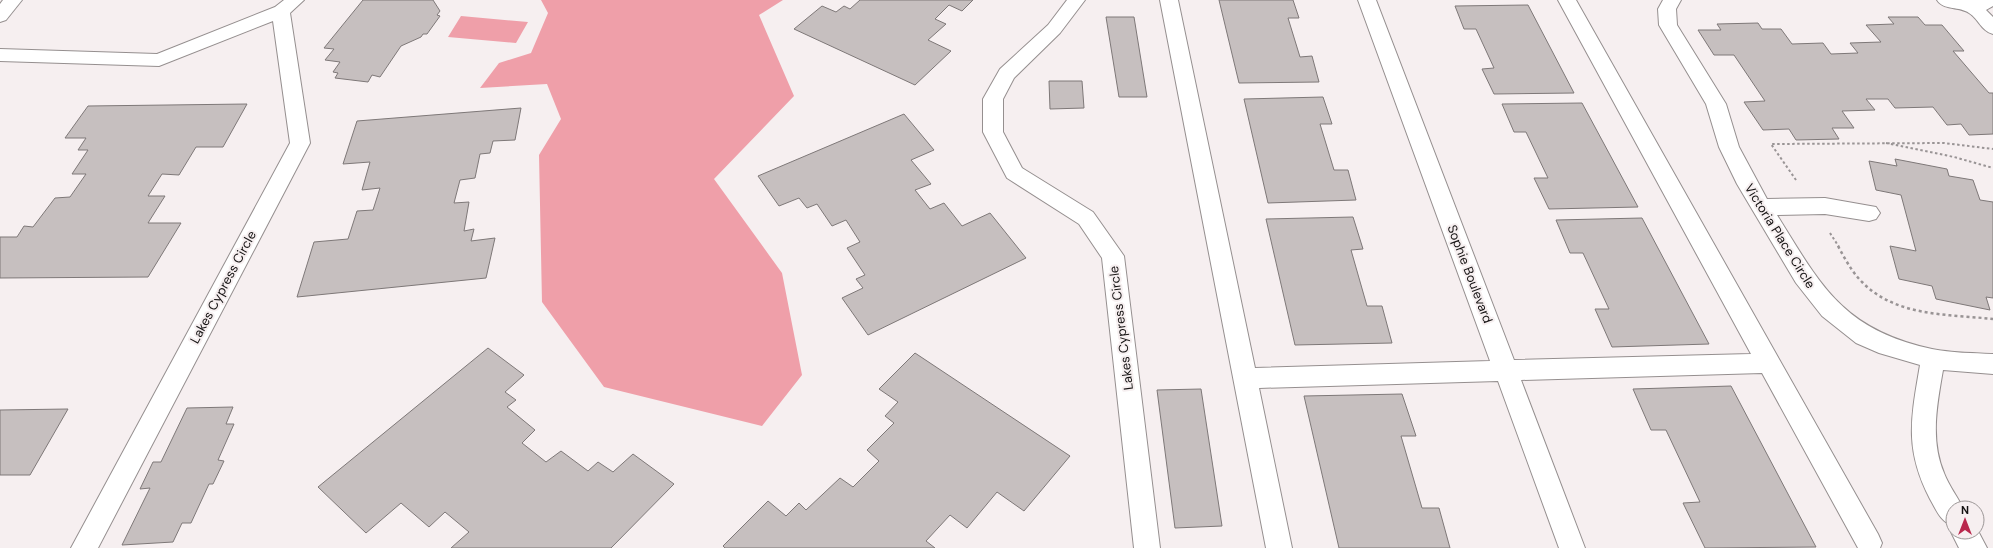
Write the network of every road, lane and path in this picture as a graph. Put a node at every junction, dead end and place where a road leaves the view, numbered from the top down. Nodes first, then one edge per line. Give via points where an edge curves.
1 (13, 0) edge
2 (1076, 0) edge
3 (1169, 0) edge
4 (1367, 0) edge
5 (1567, 0) edge
6 (1672, 0) edge
7 (1946, 0) edge
8 (1982, 3) edge
9 (288, 5) edge
10 (0, 16) edge
11 (1993, 28) edge
12 (0, 55) edge
13 (1879, 142) junction
14 (1993, 149) edge
15 (1993, 168) edge
16 (1812, 206) junction
17 (1760, 207) junction
18 (1869, 213) dead end
19 (1993, 319) edge
20 (1932, 359) junction
21 (1769, 363) junction
22 (1993, 364) edge
23 (1505, 369) junction
24 (1245, 378) junction
25 (1945, 500) edge
26 (1869, 543) dead end
27 (84, 548) edge
28 (1147, 548) edge
29 (1279, 548) edge
30 (1572, 548) edge

1 - 10 street
2 - 28 street, Lakes Cypress Circle via 1054,29 1007,74 993,99 993,132 1014,173 1086,218 1113,256
3 - 24 street
4 - 23 street, Sophie Boulevard
5 - 21 street
6 - 17 street, Victoria Place Circle via 1667,9 1668,24 1716,104 1729,147
7 - 8 street
8 - 11 street
9 - 12 street, Lakes Cypress Circle via 159,60
9 - 27 street, Lakes Cypress Circle via 300,144
13 - 14 path via 1944,143
13 - 15 path via 1954,157
13 - 16 path via 1772,144
16 - 17 street
16 - 18 street
16 - 19 path via 1862,282 1879,296 1904,308 1933,315
17 - 20 street, Victoria Place Circle via 1804,277 1830,310 1864,336 1887,346
20 - 22 street, Victoria Place Circle
20 - 25 street via 1923,437 1932,477
21 - 23 street
21 - 26 street
23 - 24 street
23 - 30 street, Sophie Boulevard
24 - 29 street

